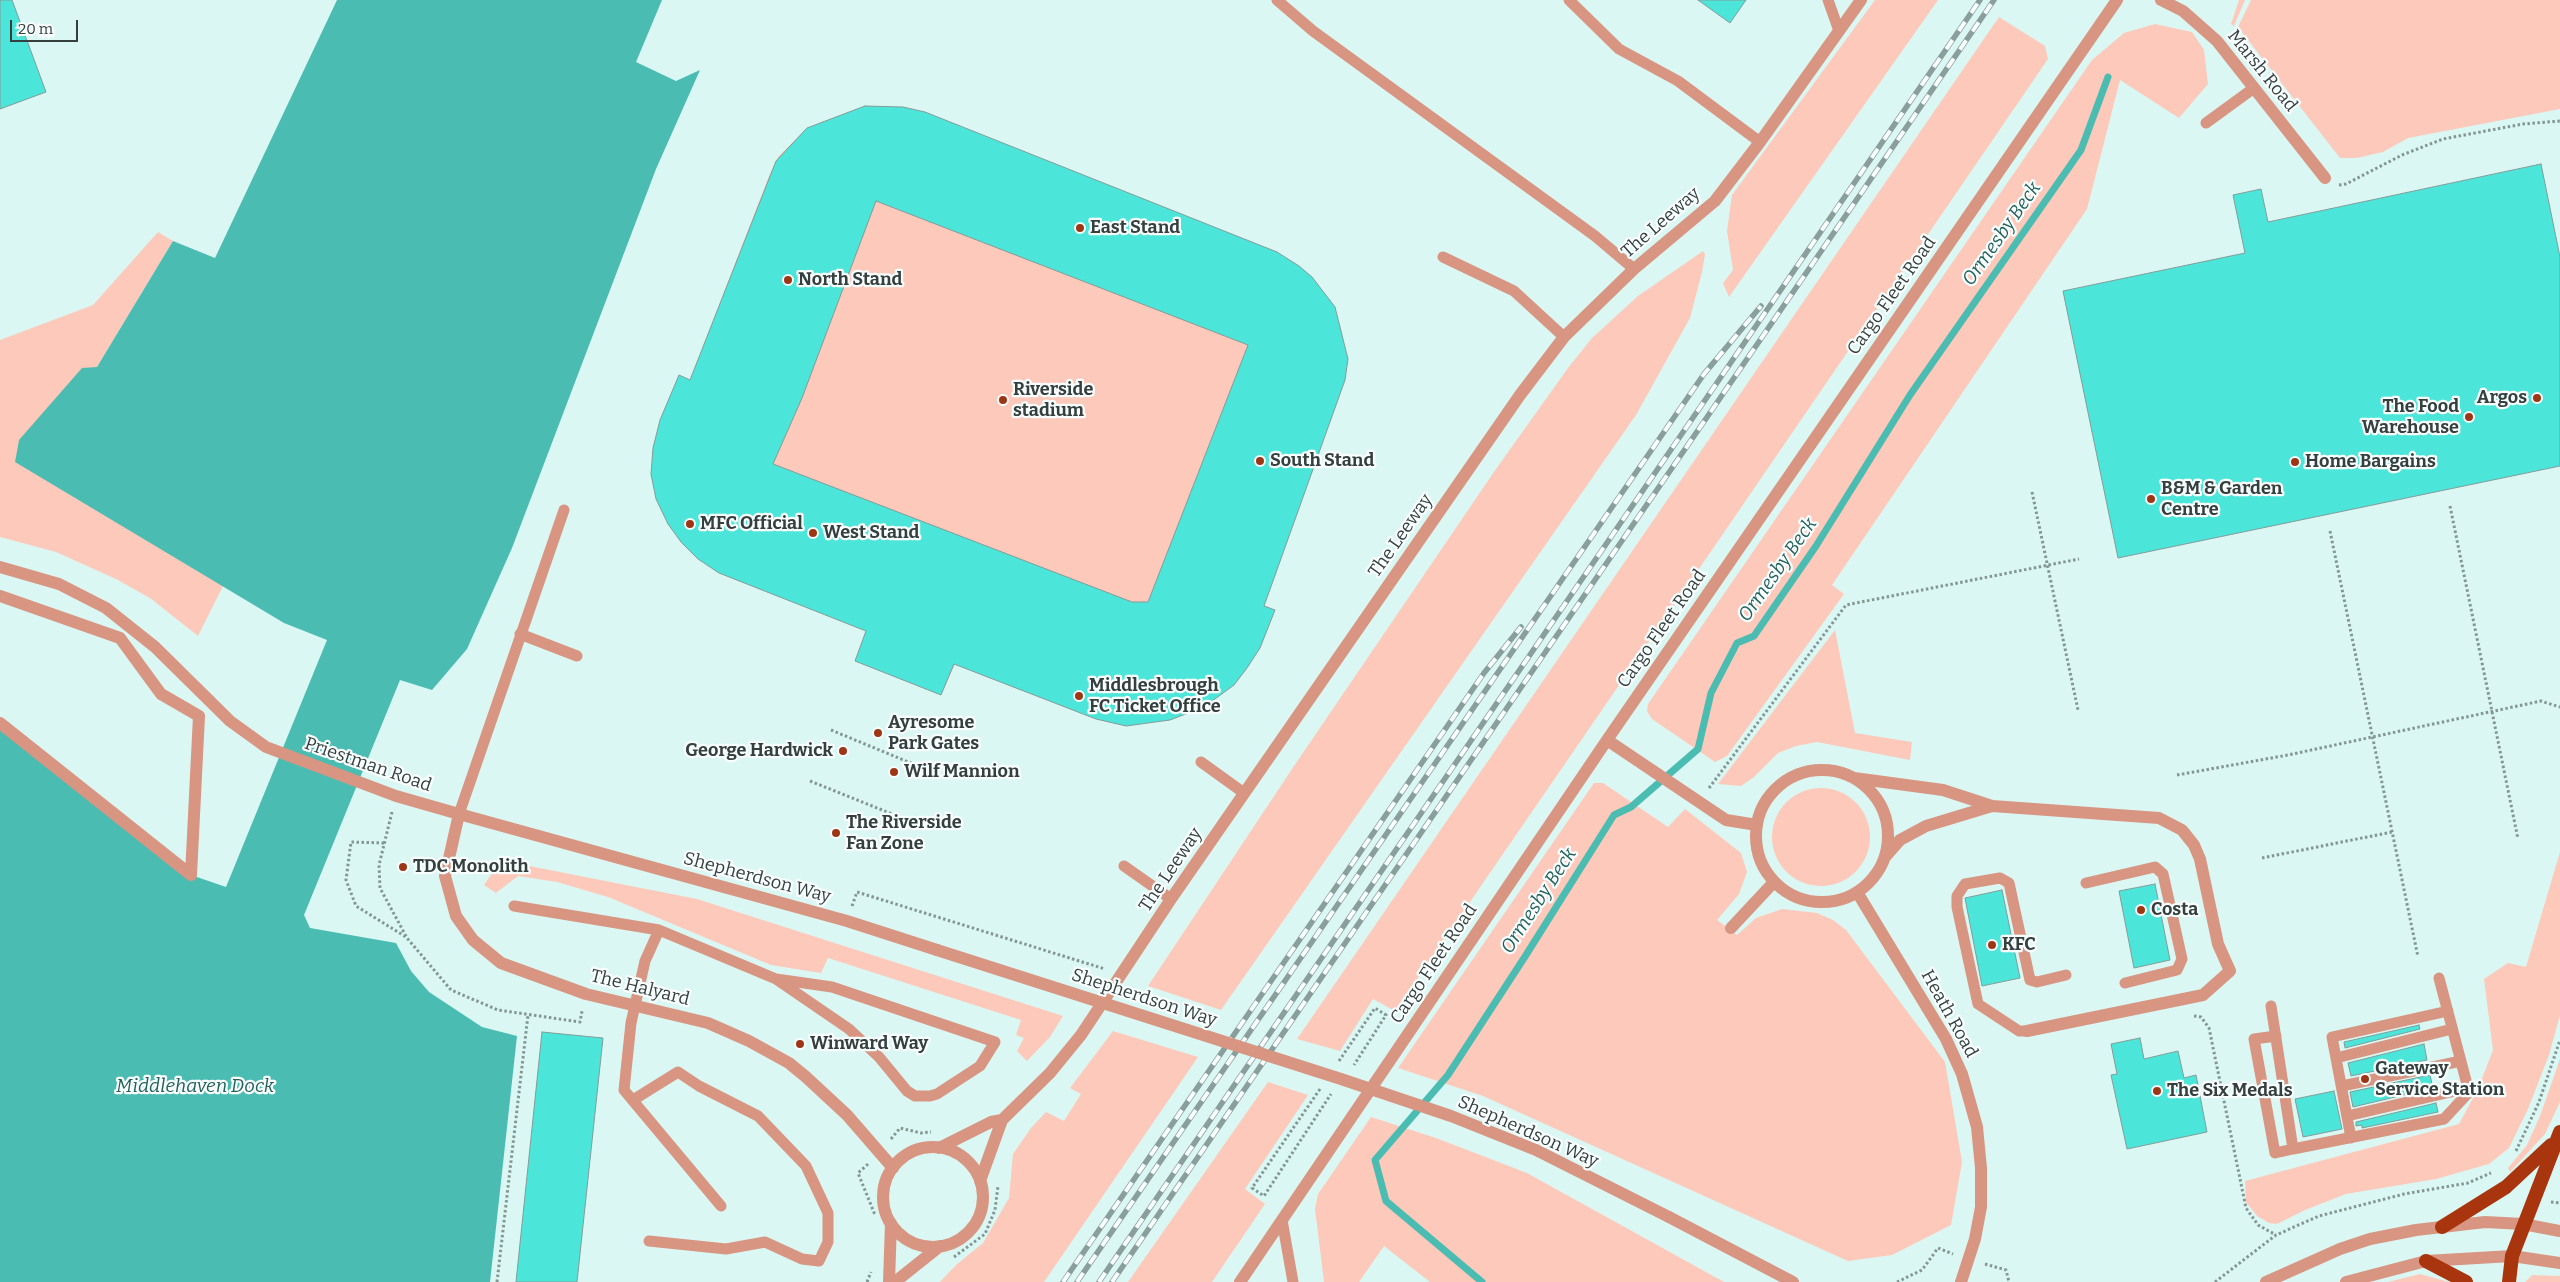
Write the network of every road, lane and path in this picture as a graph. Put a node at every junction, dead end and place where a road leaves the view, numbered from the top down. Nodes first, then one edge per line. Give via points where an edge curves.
1 (1277, 0) edge
2 (1569, 0) edge
3 (1828, 0) edge
4 (1861, 0) edge
5 (2117, 0) edge
6 (2160, 0) edge
7 (1839, 30) junction
8 (2254, 88) junction
9 (2560, 121) edge
10 (2206, 123) dead end
11 (1760, 142) junction
12 (2325, 178) joint
13 (1443, 257) dead end
14 (1634, 269) junction
15 (1564, 337) junction
16 (2032, 492) dead end
17 (2450, 506) dead end
18 (564, 510) dead end
19 (2330, 531) dead end
20 (2079, 559) dead end
21 (2048, 565) junction
22 (0, 567) edge
23 (0, 596) edge
24 (520, 634) junction
25 (577, 656) dead end
26 (2560, 707) edge
27 (2078, 710) dead end
28 (2492, 712) junction
29 (0, 723) edge
30 (831, 730) dead end
31 (2373, 737) junction
32 (1607, 740) junction
33 (1201, 762) dead end
34 (918, 766) dead end
35 (2178, 775) dead end
36 (1854, 778) junction
37 (810, 781) dead end
38 (1244, 793) junction
39 (396, 796) junction
40 (1695, 801) junction
41 (1992, 806) junction
42 (459, 814) junction
43 (897, 816) dead end
44 (1757, 824) junction
45 (2392, 832) junction
46 (2518, 840) dead end
47 (384, 843) junction
48 (1885, 857) junction
49 (2262, 858) dead end
50 (1124, 866) dead end
51 (1774, 882) junction
52 (2086, 883) dead end
53 (1857, 892) junction
54 (1172, 899) junction
55 (514, 906) dead end
56 (847, 921) junction
57 (1731, 928) dead end
58 (659, 930) junction
59 (407, 938) junction
60 (2418, 957) dead end
61 (1122, 974) junction
62 (2066, 974) dead end
63 (776, 978) junction
64 (2439, 978) dead end
65 (2125, 984) dead end
66 (586, 994) junction
67 (2188, 998) junction
68 (635, 1004) junction
69 (2272, 1006) dead end
70 (2448, 1011) junction
71 (528, 1015) junction
72 (2452, 1029) junction
73 (2027, 1031) joint
74 (2276, 1036) junction
75 (2560, 1040) edge
76 (2336, 1058) junction
77 (2461, 1061) junction
78 (1341, 1079) junction
79 (2342, 1086) junction
80 (2468, 1088) junction
81 (632, 1100) junction
82 (2347, 1116) junction
83 (1002, 1120) junction
84 (1294, 1127) dead end
85 (900, 1128) dead end
86 (933, 1132) dead end
87 (2558, 1137) edge
88 (2351, 1138) junction
89 (939, 1148) junction
90 (2293, 1149) junction
91 (2510, 1158) dead end
92 (893, 1168) junction
93 (2497, 1170) dead end
94 (1000, 1177) dead end
95 (980, 1181) junction
96 (721, 1206) dead end
97 (1282, 1220) junction
98 (890, 1223) junction
99 (2523, 1224) junction
100 (2442, 1227) junction
101 (2558, 1231) edge
102 (2276, 1235) junction
103 (649, 1241) dead end
104 (940, 1246) junction
105 (2512, 1256) junction
106 (1968, 1261) junction
107 (2426, 1261) junction
108 (948, 1262) dead end
109 (2554, 1262) edge
110 (497, 1282) edge
111 (889, 1282) edge
112 (895, 1282) edge
113 (1240, 1282) edge
114 (1293, 1282) edge
115 (1793, 1282) edge
116 (1897, 1282) edge
117 (1961, 1282) edge
118 (2008, 1282) edge
119 (2215, 1282) edge
120 (2266, 1282) edge
121 (2346, 1282) edge
122 (2466, 1282) edge
123 (2508, 1282) edge

1 - 14 lane via 1313,31 1595,236
2 - 11 lane via 1619,49 1678,81
3 - 7 lane
4 - 7 street, The Leeway
5 - 32 street, Cargo Fleet Road
6 - 8 street, Marsh Road via 2183,11 2217,41
7 - 11 street, The Leeway
8 - 10 lane
8 - 12 street, Marsh Road
9 - 12 path via 2523,124 2444,139 2402,155 2346,184 2331,186
11 - 14 street, The Leeway via 1714,200
13 - 15 lane via 1514,291
14 - 15 street, The Leeway
15 - 38 street, The Leeway via 1520,395
16 - 21 path
17 - 28 path
18 - 24 lane
19 - 31 path
20 - 21 path
21 - 27 path
21 - 40 path via 1846,605
22 - 39 street, Priestman Road via 59,584 106,608 155,647 230,721 266,748
23 - 29 street via 120,638 161,694 199,716 191,875
24 - 25 lane
24 - 42 lane
26 - 28 path via 2541,701
28 - 31 path
28 - 46 path
30 - 34 path
31 - 35 path
31 - 45 path
32 - 40 street
32 - 97 street, Cargo Fleet Road
33 - 38 lane
36 - 41 street via 1943,790
36 - 44 street via 1830,770 1806,772 1783,783 1766,801
36 - 48 street via 1872,792 1884,812 1888,834
37 - 43 path
38 - 54 street, The Leeway
39 - 42 street, Priestman Road
39 - 47 path
40 - 44 street via 1726,820
41 - 48 street via 1926,826 1900,840
41 - 67 street via 2160,818 2182,830 2200,859 2218,944 2230,971 2203,995
42 - 56 street, Shepherdson Way
42 - 66 street, The Halyard via 445,876 456,916 473,940 501,963
44 - 51 street via 1758,852 1762,865
45 - 49 path
45 - 60 path
47 - 59 path via 379,865 380,888
47 - 59 path via 351,842 346,880 356,906
48 - 53 street via 1874,877
50 - 54 lane
51 - 53 street via 1792,895 1814,902 1836,901
51 - 57 street
52 - 65 lane via 2155,867 2163,874 2182,959 2176,970
53 - 106 street, Heath Road via 1946,1039 1962,1074 1977,1127 1981,1168 1981,1207
54 - 61 street, The Leeway
55 - 58 lane
56 - 61 path via 857,892
56 - 78 street, Shepherdson Way, bridge
58 - 63 lane
58 - 68 lane via 645,961
59 - 71 path via 451,990 498,1010
61 - 83 street, The Leeway via 1050,1074
62 - 73 lane via 2037,982 2030,980 2009,883 2000,878 1965,884 1957,896 1957,907 1978,1004 2019,1030
63 - 63 lane via 832,988 995,1042 980,1066 937,1094 915,1096 907,1092 879,1057 849,1029
64 - 70 lane
66 - 68 street, The Halyard
66 - 71 path via 580,1022
67 - 73 street
67 - 102 path via 2192,1016 2201,1017 2209,1028 2246,1208 2258,1225
68 - 81 lane via 624,1090
68 - 92 street, The Halyard via 708,1023 789,1063 847,1115
69 - 74 lane
70 - 72 lane
70 - 76 lane via 2332,1037
71 - 110 path
72 - 76 lane
72 - 77 lane
74 - 90 lane
74 - 90 lane via 2254,1039 2275,1153
75 - 91 path via 2539,1102 2516,1152
76 - 79 lane
77 - 79 lane
77 - 80 lane
78 - 84 path via 1264,1196 1252,1188
78 - 115 street, Shepherdson Way, bridge via 1451,1116 1536,1150
79 - 82 lane
80 - 82 lane
80 - 88 lane via 2469,1092 2444,1119
81 - 96 lane
81 - 103 lane via 678,1072 758,1116 806,1166 828,1213 828,1242 819,1261 802,1259 765,1242 726,1249
82 - 88 lane
83 - 89 street, The Leeway via 991,1122
83 - 95 street, The Leeway
85 - 86 path
87 - 99 highway
87 - 100 highway via 2506,1187
88 - 90 lane
89 - 92 street via 922,1149 906,1156
89 - 95 street via 955,1152 969,1162
92 - 98 street via 886,1181 884,1195
93 - 102 path via 2468,1183 2404,1194 2319,1216
94 - 108 path via 995,1210 985,1234
95 - 104 street via 982,1211 974,1226 962,1239
97 - 113 street, Cargo Fleet Road
97 - 114 lane
98 - 104 street via 912,1243
98 - 111 street
99 - 100 street via 2485,1222
99 - 101 street
99 - 105 highway
100 - 120 street via 2340,1248
102 - 119 path
104 - 112 street
105 - 107 street
105 - 109 street
105 - 123 highway
106 - 116 path via 1938,1248 1922,1270
106 - 117 street, Heath Road
106 - 118 path via 2006,1270
107 - 121 street
107 - 122 highway

